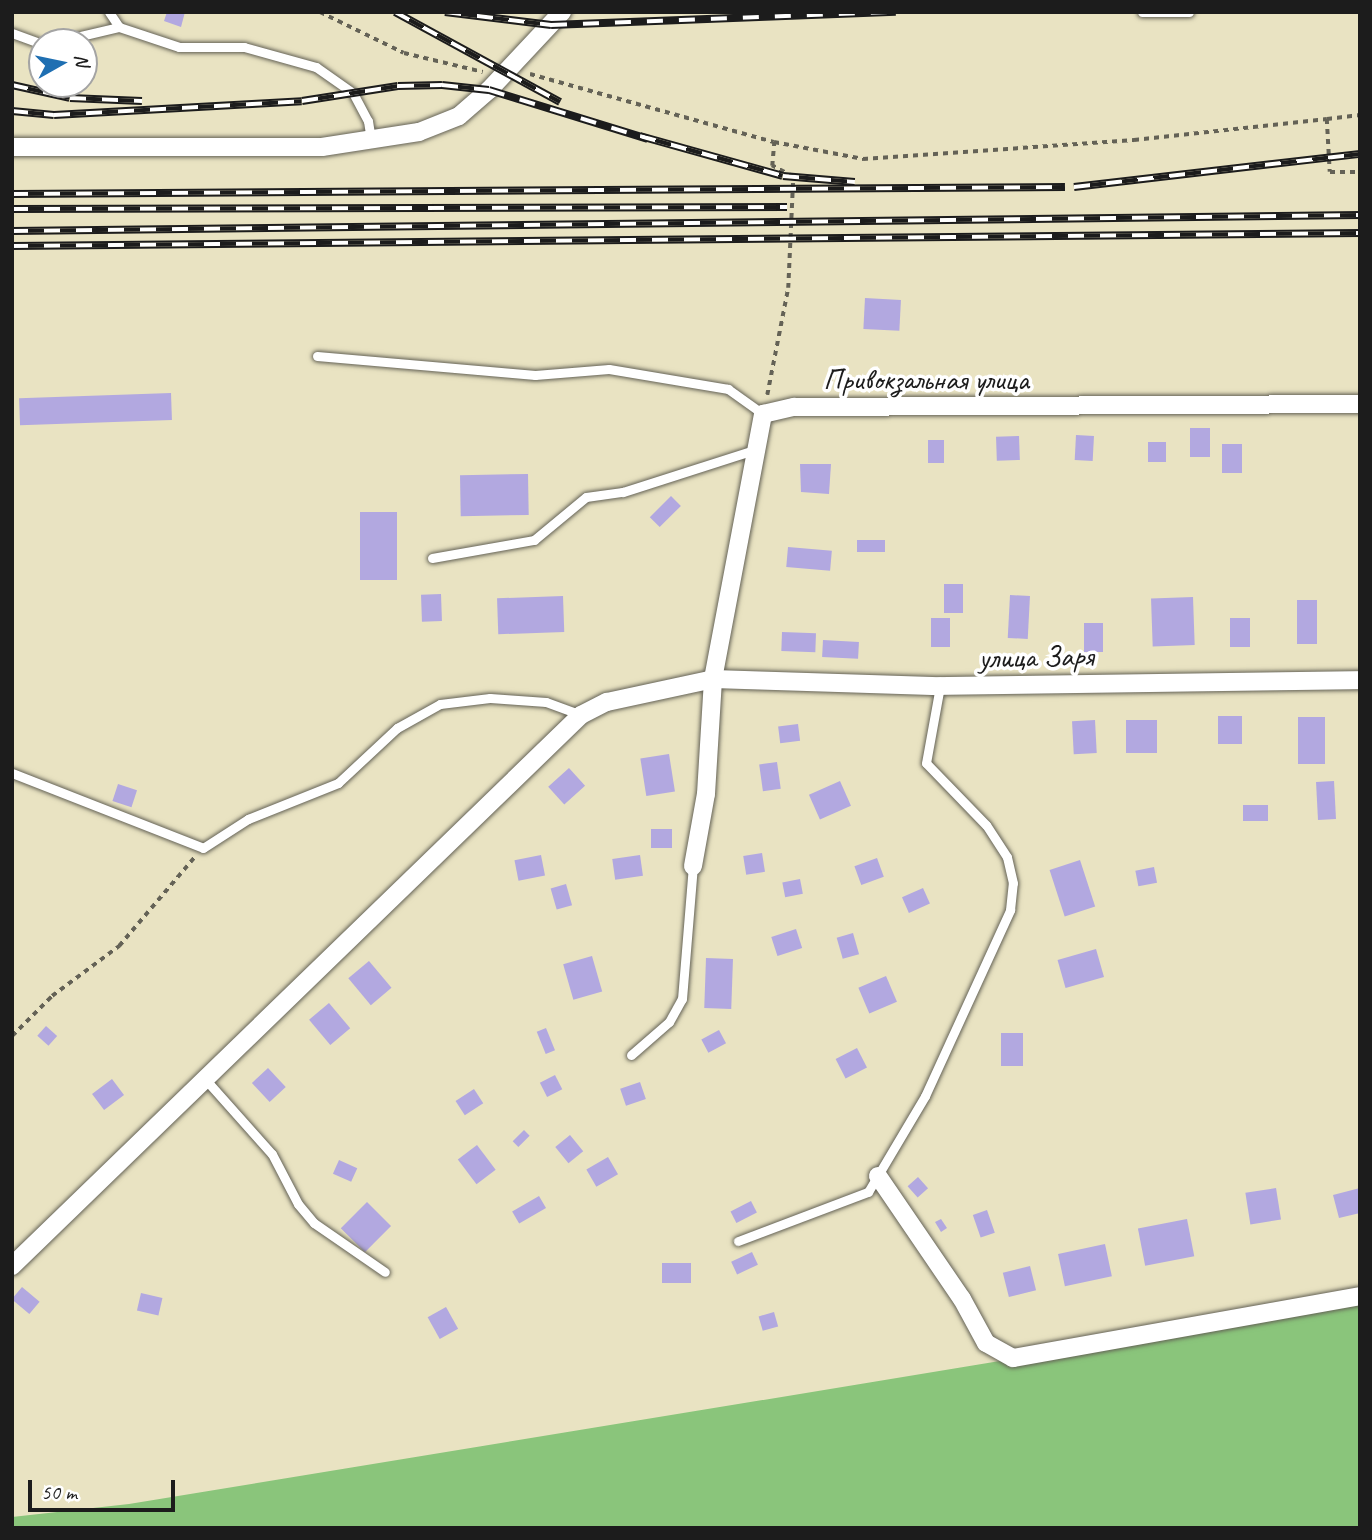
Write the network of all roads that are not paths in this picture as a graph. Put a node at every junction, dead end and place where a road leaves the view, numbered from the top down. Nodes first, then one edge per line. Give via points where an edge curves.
1 (109, 12) edge
2 (562, 12) edge
3 (1142, 12) edge
4 (1189, 12) edge
5 (119, 27) junction
6 (98, 32) edge
7 (371, 142) junction
8 (12, 147) edge
9 (317, 356) dead end
10 (1360, 404) edge
11 (763, 414) junction
12 (754, 450) junction
13 (432, 558) dead end
14 (713, 679) junction
15 (1360, 680) edge
16 (940, 686) junction
17 (581, 715) junction
18 (12, 773) edge
19 (693, 866) joint
20 (631, 1055) dead end
21 (206, 1080) junction
22 (878, 1176) junction
23 (738, 1241) dead end
24 (12, 1266) edge
25 (385, 1272) dead end
26 (1360, 1296) edge

1 - 5 lane
2 - 7 street via 506,74 459,116 419,132
3 - 4 lane
5 - 6 lane
5 - 7 lane via 179,47 244,47 316,68 353,93 368,121
7 - 8 street via 322,147
9 - 11 lane via 535,375 609,369 728,389
10 - 11 street, Привокзальная улица via 794,407
11 - 12 street
12 - 13 lane via 623,492 586,497 534,540
12 - 14 street
14 - 16 street, улица Заря
14 - 17 street, улица Заря via 607,702
14 - 19 street via 706,794
15 - 16 street, улица Заря
16 - 22 lane via 926,763 986,825 1007,857 1012,897 925,1096
17 - 18 lane via 546,702 490,698 440,704 397,728 338,783 248,819 202,848
17 - 21 street
19 - 20 lane via 682,999 669,1022
21 - 24 street
21 - 25 lane via 272,1154 298,1204 314,1223
22 - 23 lane via 868,1192
22 - 26 street via 962,1298 986,1343 1013,1358

